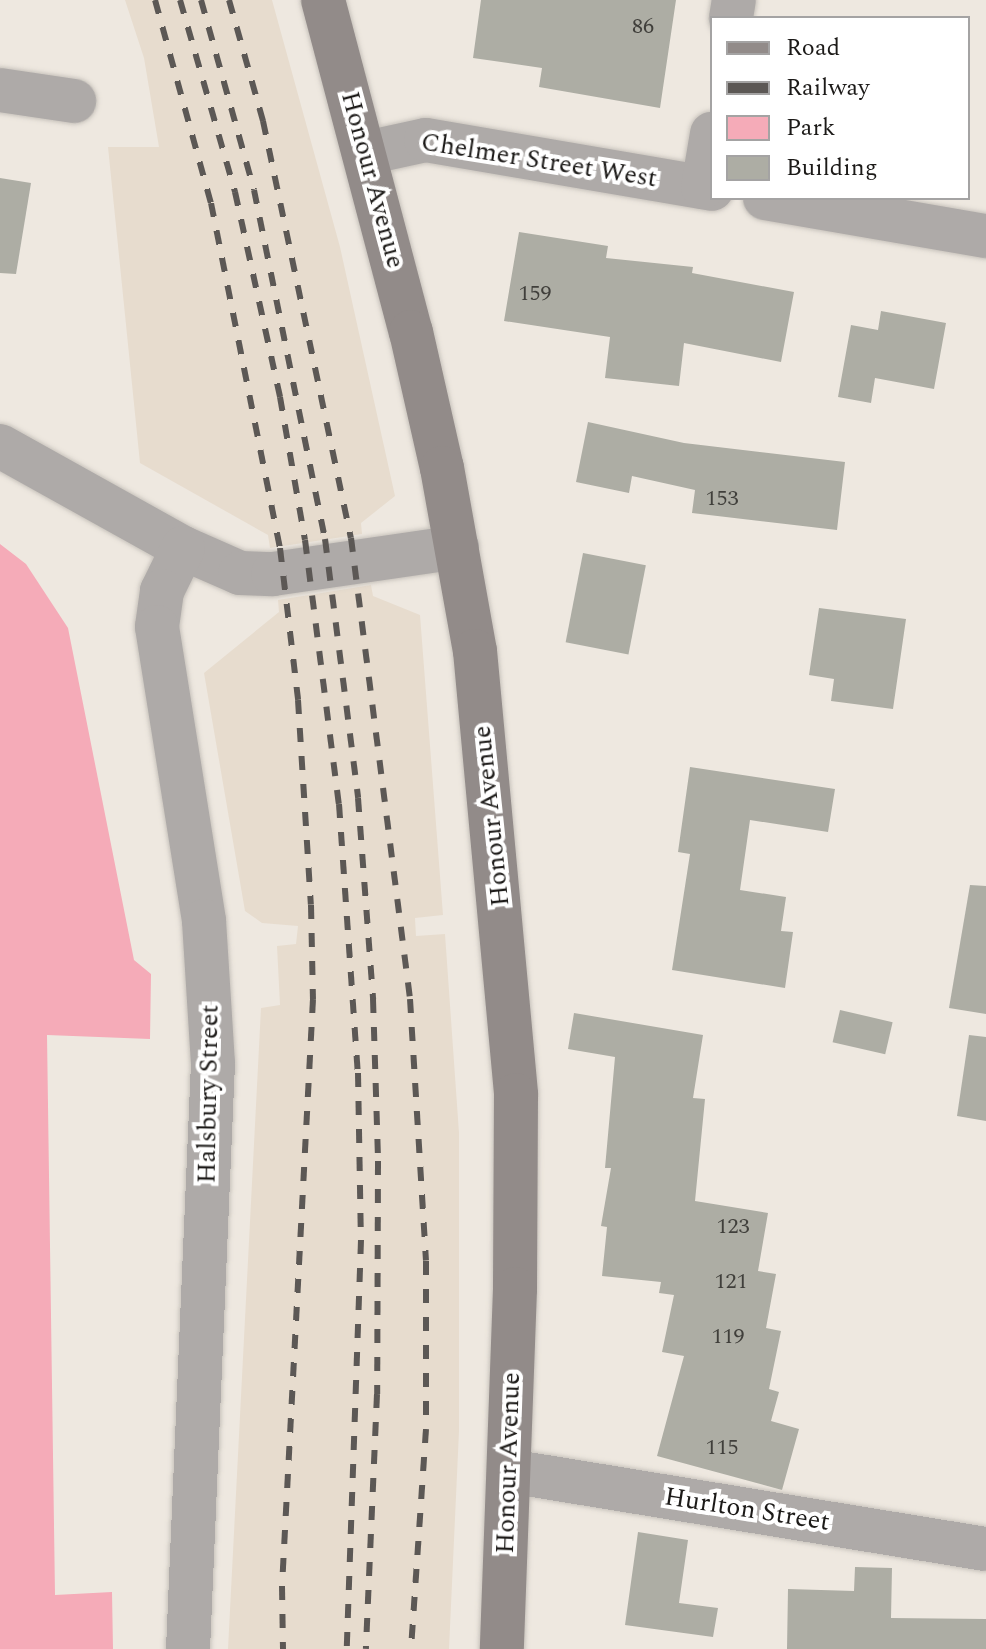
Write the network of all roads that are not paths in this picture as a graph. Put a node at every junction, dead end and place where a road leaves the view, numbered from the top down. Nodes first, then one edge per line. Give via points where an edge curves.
1 (323, 0) edge
2 (0, 90) edge
3 (74, 101) dead end
4 (366, 153) junction
5 (710, 161) edge
6 (708, 188) edge
7 (777, 200) edge
8 (986, 236) edge
9 (0, 446) edge
10 (457, 547) junction
11 (183, 548) junction
12 (509, 1471) junction
13 (986, 1549) edge
14 (188, 1649) edge
15 (502, 1649) edge

1 - 4 main road, Honour Avenue
2 - 3 street
4 - 6 street, Chelmer Street West via 426,140
4 - 10 main road, Honour Avenue
5 - 6 street
7 - 8 street
9 - 11 street
10 - 11 street via 257,574 224,567
10 - 12 main road, Honour Avenue via 475,651 516,1095
11 - 14 street, Halsbury Street via 160,599 158,644 204,921 213,1063
12 - 13 street, Hurlton Street
12 - 15 main road, Honour Avenue

